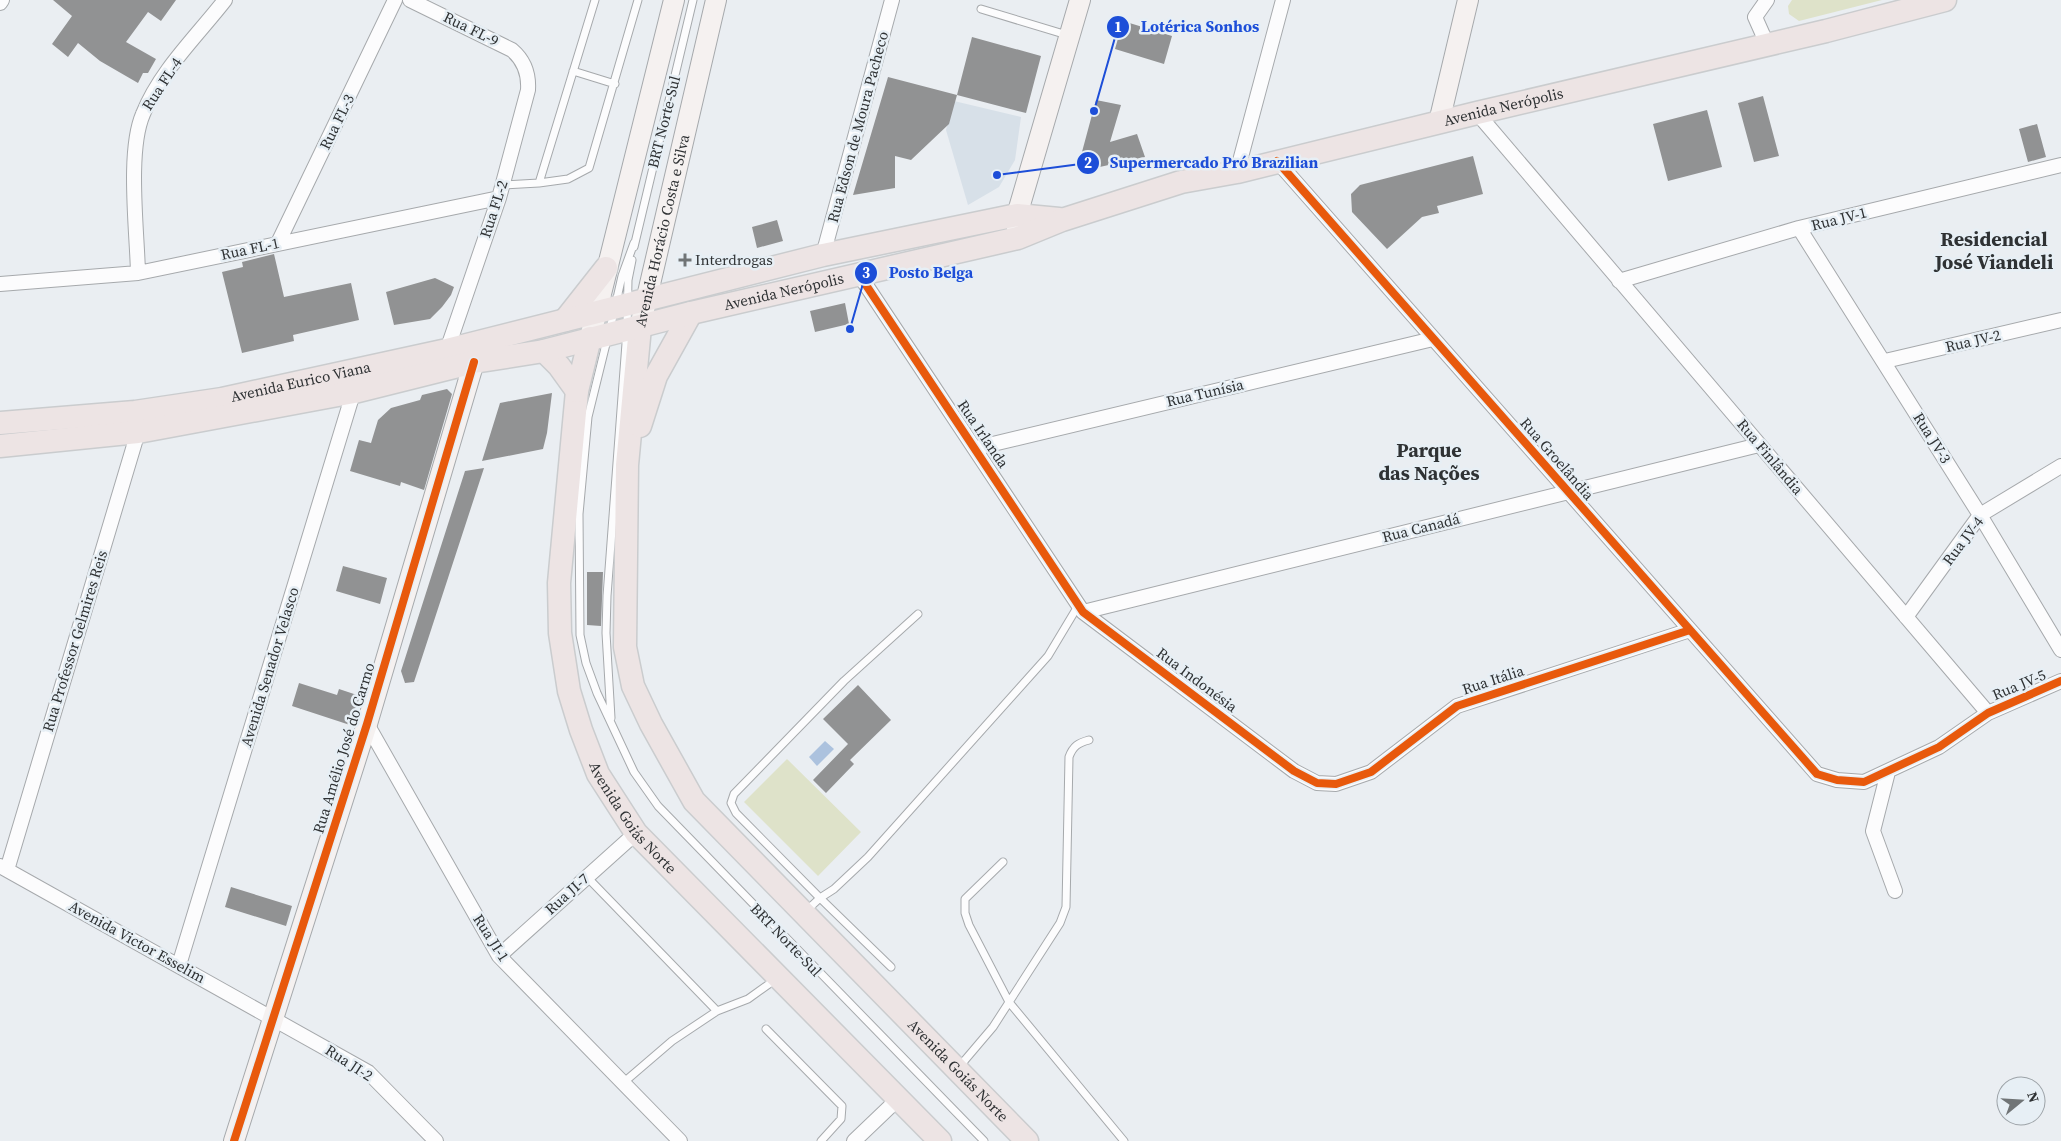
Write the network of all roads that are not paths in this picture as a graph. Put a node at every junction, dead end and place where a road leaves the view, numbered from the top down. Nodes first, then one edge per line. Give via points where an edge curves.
1 (225, 0) edge
2 (395, 0) edge
3 (410, 0) edge
4 (595, 0) edge
5 (638, 0) edge
6 (674, 0) edge
7 (693, 0) edge
8 (716, 0) edge
9 (892, 0) edge
10 (1080, 0) edge
11 (1283, 0) edge
12 (1468, 0) edge
13 (1767, 0) edge
14 (1945, 0) edge
15 (981, 9) dead end
16 (1070, 36) junction
17 (1767, 44) junction
18 (525, 66) joint
19 (573, 71) junction
20 (615, 84) junction
21 (1476, 113) junction
22 (1439, 122) junction
23 (1277, 162) junction
24 (2061, 165) edge
25 (1238, 172) junction
26 (539, 183) junction
27 (501, 192) junction
28 (1017, 215) junction
29 (1062, 220) junction
30 (1799, 228) junction
31 (1018, 238) junction
32 (278, 243) junction
33 (634, 243) junction
34 (823, 255) junction
35 (606, 268) junction
36 (138, 272) junction
37 (858, 273) junction
38 (1619, 281) junction
39 (0, 284) edge
40 (621, 305) junction
41 (691, 313) junction
42 (565, 320) junction
43 (2061, 320) edge
44 (616, 332) junction
45 (1433, 339) junction
46 (446, 350) junction
47 (544, 351) junction
48 (1884, 361) junction
49 (474, 362) junction
50 (362, 368) junction
51 (577, 391) junction
52 (354, 392) junction
53 (136, 422) junction
54 (0, 423) edge
55 (1759, 445) junction
56 (0, 446) edge
57 (976, 448) junction
58 (627, 465) junction
59 (2061, 466) edge
60 (1568, 492) junction
61 (1980, 515) junction
62 (1081, 608) junction
63 (918, 614) dead end
64 (1906, 618) junction
65 (1690, 630) junction
66 (2061, 650) edge
67 (2061, 681) edge
68 (1988, 713) junction
69 (611, 723) junction
70 (367, 724) junction
71 (1089, 740) dead end
72 (1294, 771) joint
73 (1888, 772) junction
74 (636, 833) junction
75 (1003, 862) dead end
76 (3, 868) edge
77 (586, 876) junction
78 (1894, 891) dead end
79 (820, 898) junction
80 (804, 913) junction
81 (499, 956) junction
82 (179, 965) junction
83 (891, 968) dead end
84 (778, 977) junction
85 (1009, 1002) junction
86 (717, 1012) junction
87 (273, 1018) junction
88 (766, 1029) dead end
89 (957, 1070) junction
90 (623, 1083) junction
91 (899, 1098) junction
92 (234, 1141) edge
93 (436, 1141) edge
94 (680, 1141) edge
95 (821, 1141) edge
96 (854, 1141) edge
97 (940, 1141) edge
98 (984, 1141) edge
99 (1027, 1141) edge
100 (1124, 1141) edge

1 - 36 street, Rua FL-4 via 159,83 142,115 134,161
2 - 32 street, Rua FL-3
3 - 18 street, Rua FL-9 via 512,50
4 - 19 lane
5 - 20 lane
6 - 35 street, Avenida Horácio Costa e Silva
7 - 33 lane, BRT Norte-Sul
8 - 40 street, Avenida Horácio Costa e Silva
9 - 34 street, Rua Edson de Moura Pacheco
10 - 16 street
11 - 25 street
12 - 22 street
13 - 17 street via 1755,17
14 - 17 main road, Avenida Nerópolis
15 - 16 lane
16 - 28 street
17 - 21 main road, Avenida Nerópolis
18 - 27 street, Rua FL-2 via 528,90
19 - 20 lane
19 - 26 lane
20 - 26 lane via 589,168 568,178
21 - 22 main road, Avenida Nerópolis
21 - 38 street, Rua Finlândia
22 - 23 main road, Avenida Nerópolis
23 - 25 main road, Avenida Nerópolis
23 - 45 street, Rua Groelândia
24 - 30 street, Rua JV-1
25 - 29 main road, Avenida Nerópolis via 1181,182
26 - 27 lane
27 - 32 street, Rua FL-1
27 - 46 street, Rua FL-2
28 - 29 main road, Avenida Nerópolis
28 - 31 street
28 - 34 main road, Avenida Nerópolis
29 - 31 main road, Avenida Nerópolis
30 - 38 street, Rua JV-1
30 - 48 street, Rua JV-3
31 - 37 main road, Avenida Nerópolis
32 - 36 street, Rua FL-1
33 - 40 lane
33 - 40 lane via 622,276
34 - 40 main road, Avenida Nerópolis
35 - 40 street, Avenida Horácio Costa e Silva
35 - 42 main road
36 - 39 street, Rua FL-1
37 - 41 main road, Avenida Nerópolis
37 - 57 street, Rua Irlanda
38 - 55 street, Rua Finlândia
40 - 42 main road, Avenida Eurico Viana
40 - 44 street, Avenida Horácio Costa e Silva
40 - 44 street, Avenida Horácio Costa e Silva
41 - 44 main road, Avenida Nerópolis
41 - 58 main road via 656,376
42 - 46 main road, Avenida Eurico Viana
43 - 48 street, Rua JV-2
44 - 47 main road, Avenida Eurico Viana
44 - 51 main road, Avenida Horácio Costa e Silva
44 - 58 main road, Avenida Horácio Costa e Silva
44 - 69 lane via 606,633
44 - 69 lane, BRT Norte-Sul via 588,417 579,514 580,635 586,663
45 - 57 street, Rua Tunísia
45 - 60 street, Rua Groelândia
46 - 50 main road, Avenida Eurico Viana
47 - 49 main road, Avenida Eurico Viana
47 - 51 main road via 560,366
48 - 61 street, Rua JV-3
49 - 52 main road, Avenida Eurico Viana
49 - 70 street, Rua Amélio José do Carmo
50 - 52 street, Avenida Senador Velasco
50 - 53 main road, Avenida Eurico Viana
51 - 74 main road, Avenida Goiás Norte via 559,583 560,633 569,691 581,730 598,774
52 - 53 main road, Avenida Eurico Viana
52 - 82 street, Avenida Senador Velasco
53 - 54 main road, Avenida Eurico Viana
53 - 56 main road, Avenida Eurico Viana
53 - 76 street, Rua Professor Gelmires Reis
55 - 60 street, Rua Canadá
55 - 64 street, Rua Finlândia
57 - 62 street, Rua Irlanda
58 - 80 main road, Avenida Goiás Norte via 625,647 633,686 694,801
59 - 61 street, Rua JV-4
60 - 62 street, Rua Canadá
60 - 65 street, Rua Groelândia
61 - 64 street, Rua JV-4
61 - 66 street, Rua JV-3
62 - 72 street, Rua Indonésia
62 - 79 lane via 1048,656 868,857
63 - 79 lane via 844,681 734,794 732,803 736,813
64 - 68 street, Rua Finlândia
65 - 72 street, Rua Itália via 1457,706 1371,772 1336,784 1317,783
65 - 73 street, Rua Groelândia via 1817,774 1837,780 1864,782
67 - 68 street, Rua JV-5
68 - 73 street via 1940,747
69 - 98 lane, BRT Norte-Sul via 634,772 658,806
70 - 81 street, Rua JI-1
70 - 87 street, Rua Amélio José do Carmo
71 - 85 lane via 1079,742 1069,757 1066,907 1060,923
73 - 78 street via 1873,830
74 - 77 street, Rua JI-7
74 - 84 main road, Avenida Goiás Norte
75 - 85 lane via 965,899 965,913
76 - 82 street, Avenida Victor Esselim
77 - 81 street, Rua JI-7
77 - 86 lane
79 - 80 lane
79 - 83 lane
80 - 89 main road, Avenida Goiás Norte
81 - 90 street, Rua JI-1
82 - 87 street, Avenida Victor Esselim
84 - 86 lane via 748,999
84 - 91 main road, Avenida Goiás Norte
85 - 89 lane
85 - 100 lane
86 - 90 lane via 672,1041
87 - 92 street, Rua Amélio José do Carmo
87 - 93 street, Rua JI-2 via 368,1072
88 - 95 lane via 842,1106 841,1120
89 - 99 main road, Avenida Goiás Norte
90 - 94 street, Rua JI-1
91 - 96 street
91 - 97 main road, Avenida Goiás Norte

